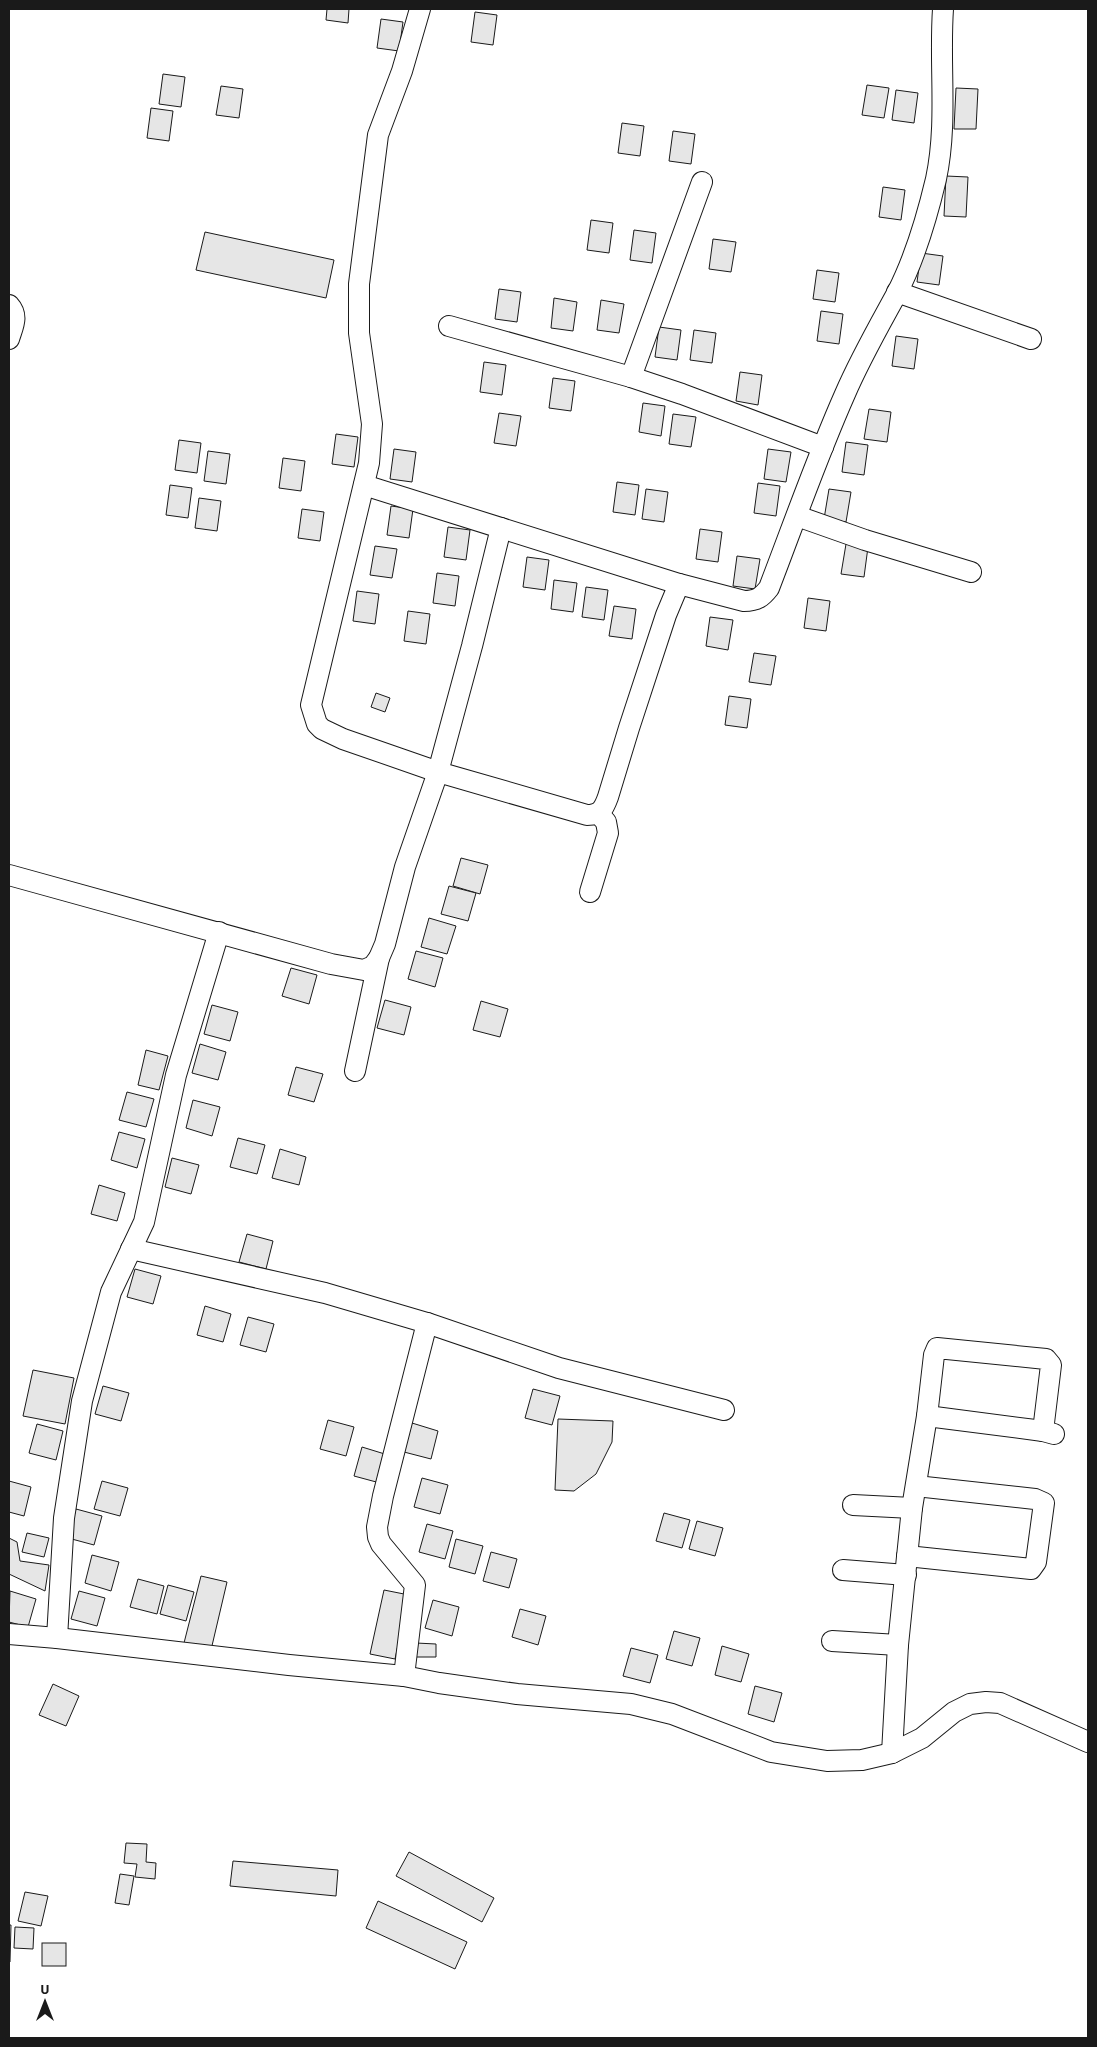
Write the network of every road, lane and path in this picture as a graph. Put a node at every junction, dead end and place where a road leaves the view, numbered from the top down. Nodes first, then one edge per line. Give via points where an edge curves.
1 (420, 9) edge
2 (943, 9) edge
3 (702, 182) dead end
4 (897, 292) junction
5 (9, 304) edge
6 (449, 326) dead end
7 (9, 339) edge
8 (1031, 340) dead end
9 (631, 377) junction
10 (823, 447) junction
11 (364, 485) junction
12 (797, 516) junction
13 (501, 528) junction
14 (971, 572) dead end
15 (679, 584) junction
16 (438, 772) junction
17 (598, 813) junction
18 (9, 875) edge
19 (590, 892) dead end
20 (218, 932) junction
21 (379, 958) junction
22 (355, 1071) dead end
23 (131, 1249) junction
24 (427, 1323) junction
25 (724, 1410) dead end
26 (927, 1416) junction
27 (916, 1486) junction
28 (853, 1505) dead end
29 (912, 1508) junction
30 (906, 1566) junction
31 (844, 1570) dead end
32 (9, 1634) edge
33 (57, 1638) junction
34 (832, 1641) dead end
35 (898, 1645) junction
36 (404, 1676) junction
37 (1088, 1742) edge
38 (892, 1753) junction

1 - 11 street via 402,71 378,134 359,284 359,333 372,424 370,463
2 - 4 street via 940,155 926,213
3 - 9 street
4 - 8 street
4 - 10 street via 859,364
5 - 7 street via 15,320
6 - 9 street
9 - 10 street
10 - 12 street
11 - 13 street
11 - 16 street via 315,686 311,705 313,715 322,729 343,739
12 - 14 street
12 - 15 street via 769,588 754,602
13 - 15 street
13 - 16 street
15 - 17 street via 608,796
16 - 17 street via 587,815
16 - 21 street via 405,867
17 - 19 street via 606,822 608,833
18 - 20 street
20 - 21 street via 352,969 364,970
20 - 23 street via 176,1075 149,1205
21 - 22 street
23 - 24 street via 325,1293
23 - 33 street via 112,1292 82,1401 64,1518
24 - 25 street via 559,1368
24 - 36 street via 377,1528 381,1544 416,1586
26 - 26 street via 1048,1432 1051,1365 1046,1359 937,1348
26 - 27 street
27 - 29 street
27 - 30 street via 1035,1499 1044,1503 1036,1562 1031,1569
28 - 29 street
29 - 30 street
30 - 31 street
30 - 35 street
32 - 33 street
33 - 36 street
34 - 35 street
35 - 38 street
36 - 38 street via 517,1694 631,1704 672,1714 772,1752 827,1761 862,1760
37 - 38 street via 1009,1707 986,1702 970,1704 954,1712 922,1738

